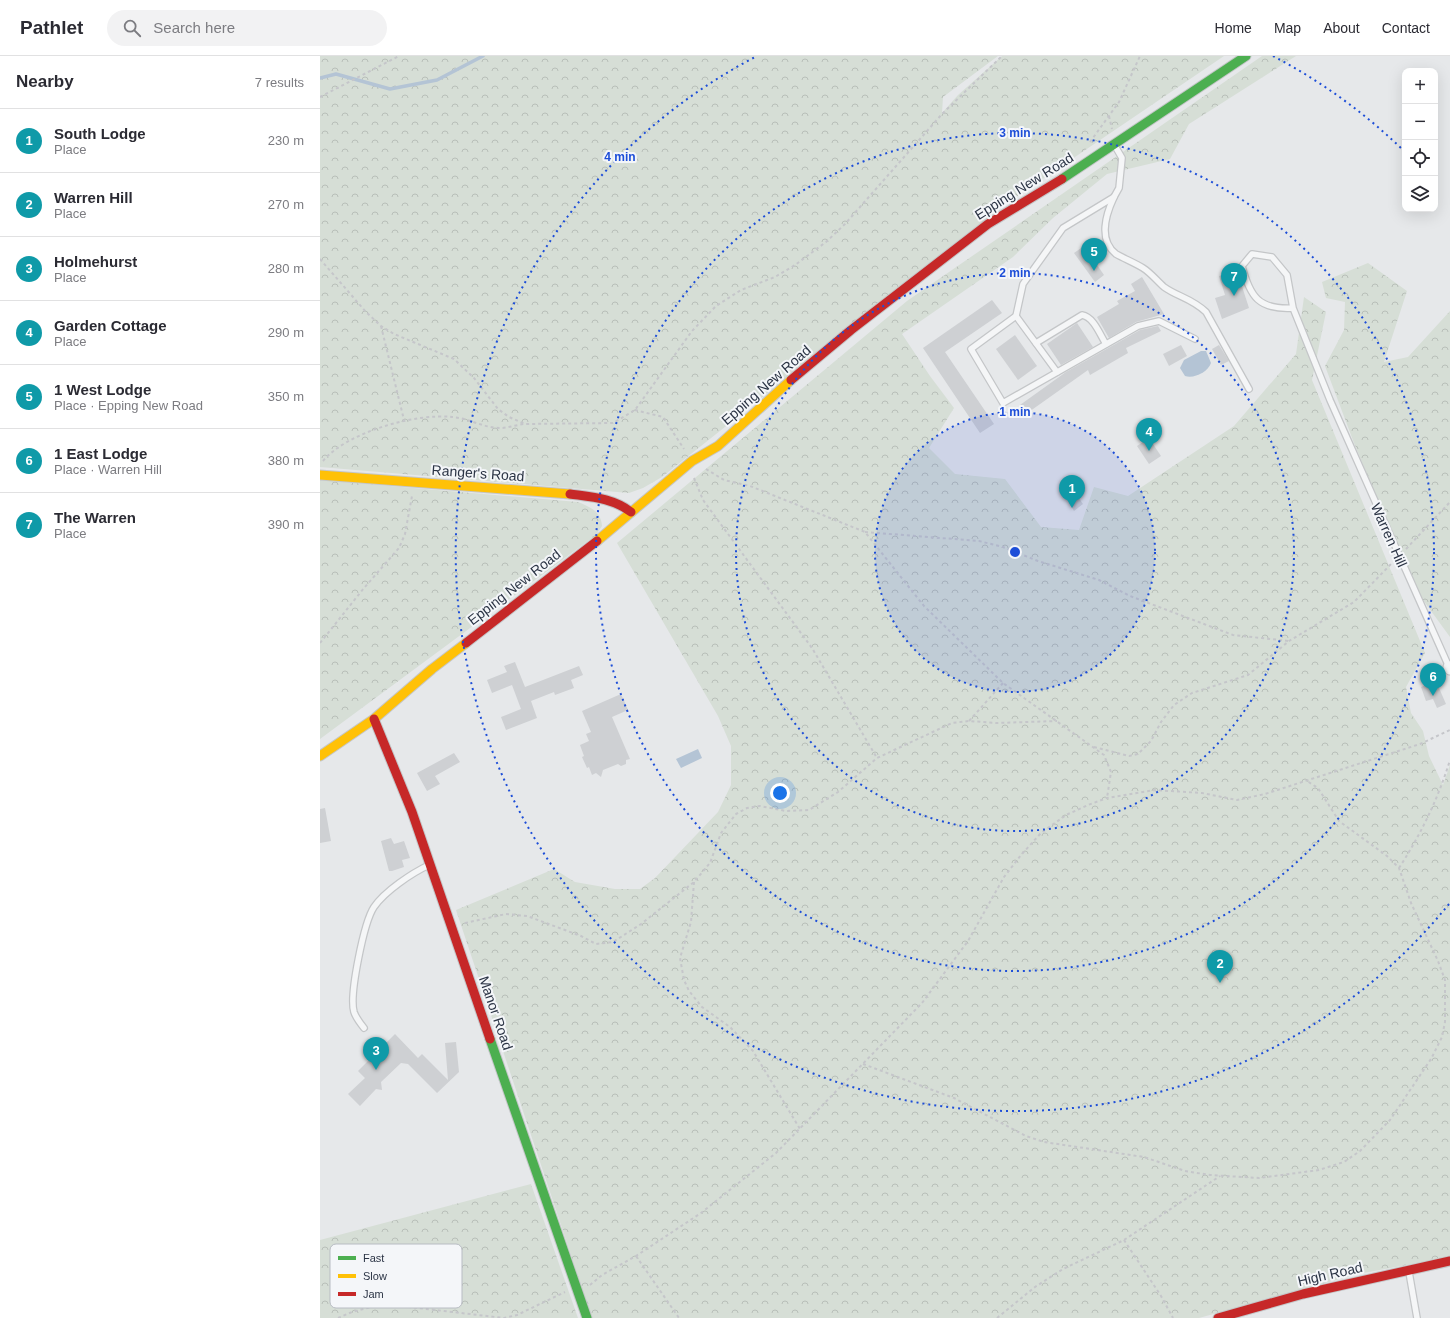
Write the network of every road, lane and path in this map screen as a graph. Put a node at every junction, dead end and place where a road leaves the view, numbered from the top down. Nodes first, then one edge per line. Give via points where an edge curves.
1 (399, 56) edge
2 (1002, 56) edge
3 (1140, 56) edge
4 (1246, 56) edge
5 (320, 97) edge
6 (1114, 144) junction
7 (1087, 147) dead end
8 (1114, 197) junction
9 (320, 259) edge
10 (1293, 308) junction
11 (1016, 316) junction
12 (381, 326) junction
13 (1195, 339) dead end
14 (1036, 343) junction
15 (1106, 344) junction
16 (1057, 372) junction
17 (1249, 389) dead end
18 (635, 410) junction
19 (404, 420) junction
20 (525, 424) junction
21 (692, 461) junction
22 (322, 463) dead end
23 (320, 475) edge
24 (416, 493) dead end
25 (1450, 502) edge
26 (631, 512) junction
27 (865, 532) junction
28 (1399, 557) junction
29 (1289, 641) junction
30 (320, 643) edge
31 (1449, 668) edge
32 (1003, 683) junction
33 (374, 719) junction
34 (969, 721) junction
35 (1057, 721) junction
36 (1450, 730) edge
37 (1091, 746) junction
38 (320, 756) edge
39 (877, 758) junction
40 (1450, 760) edge
41 (1307, 781) junction
42 (1107, 798) junction
43 (430, 865) junction
44 (1399, 868) junction
45 (694, 882) junction
46 (450, 927) junction
47 (364, 1028) dead end
48 (863, 1064) junction
49 (800, 1129) junction
50 (1221, 1176) junction
51 (1124, 1240) junction
52 (636, 1256) junction
53 (1450, 1261) edge
54 (1409, 1270) junction
55 (577, 1291) junction
56 (367, 1308) edge
57 (418, 1308) edge
58 (338, 1318) edge
59 (500, 1318) edge
60 (504, 1318) edge
61 (587, 1318) edge
62 (679, 1318) edge
63 (997, 1318) edge
64 (1173, 1318) edge
65 (1218, 1318) edge
66 (1417, 1318) edge

1 - 5 path
2 - 18 path via 942,114 826,242 775,277 741,290 716,306 701,320
3 - 7 path via 1119,102
4 - 6 main road, Epping New Road
6 - 8 lane via 1122,158 1119,188
6 - 21 main road, Epping New Road via 988,224 851,330 718,446
8 - 11 lane via 1063,228 1023,284
8 - 17 lane via 1107,212 1107,243 1116,253 1145,270 1165,288 1196,302 1206,312
9 - 12 path
10 - 10 lane, Warren Hill via 1277,309 1258,302 1246,283 1242,266 1252,254 1272,257 1287,275
10 - 28 lane, Warren Hill
11 - 14 lane
11 - 16 lane via 971,349 1003,403
12 - 19 path
12 - 20 path via 454,359 474,378 498,409
13 - 15 lane via 1159,321 1138,326
14 - 15 lane via 1082,315 1091,320
14 - 16 lane
15 - 16 lane
18 - 20 path via 613,423
18 - 21 path via 663,417
19 - 20 path via 452,417 499,428
19 - 22 path via 384,425 351,439
21 - 26 main road, Epping New Road
21 - 27 path via 724,480 750,486
21 - 39 path via 695,484 703,500 812,648
23 - 26 main road, Ranger's Road via 564,493 610,500
24 - 30 path via 412,496 405,534 399,548
25 - 28 path
26 - 33 main road, Epping New Road via 432,669
27 - 29 path via 985,542 1099,580 1130,596 1233,635
27 - 32 path via 924,606
28 - 29 path via 1354,602
28 - 31 lane, Warren Hill
29 - 37 path via 1248,674 1192,693 1174,706 1161,722 1151,741 1138,754 1129,756
32 - 34 path
32 - 35 path
33 - 38 main road, Epping New Road
33 - 43 main road, Manor Road via 412,812
34 - 35 path
34 - 39 path via 952,723
35 - 37 path
36 - 41 path via 1420,744
37 - 42 path via 1104,755 1111,772
39 - 45 path via 838,792 809,810 786,811 760,806 747,808 736,814 721,833 710,864
40 - 44 path via 1419,836
41 - 42 path via 1237,800 1202,793 1154,790
41 - 44 path via 1318,788 1339,821 1387,856
42 - 48 path via 1066,815 1041,833 1004,877 968,941 922,1003
43 - 46 main road, Manor Road
43 - 47 lane via 414,872 387,892 373,909 358,960 354,992 354,1012
44 - 50 path via 1411,903 1445,980 1445,1022 1442,1037 1431,1059 1390,1120 1360,1151 1344,1162 1319,1170 1259,1178
45 - 46 path via 641,924 613,942 596,944 527,916 506,914
45 - 49 path via 691,922 680,958 684,980 702,1007 730,1027 753,1051
46 - 55 main road, Manor Road
48 - 49 path
48 - 50 path via 954,1098 1026,1136 1044,1142 1144,1157 1185,1171
49 - 52 path via 776,1153 701,1213
50 - 51 path
51 - 63 path via 1063,1269 1035,1286
51 - 64 path
52 - 55 path
52 - 62 path
53 - 54 main road, High Road
54 - 65 main road, High Road via 1303,1294
54 - 66 lane
55 - 60 path
55 - 61 main road, Manor Road
56 - 58 path
57 - 60 path
59 - 60 path

